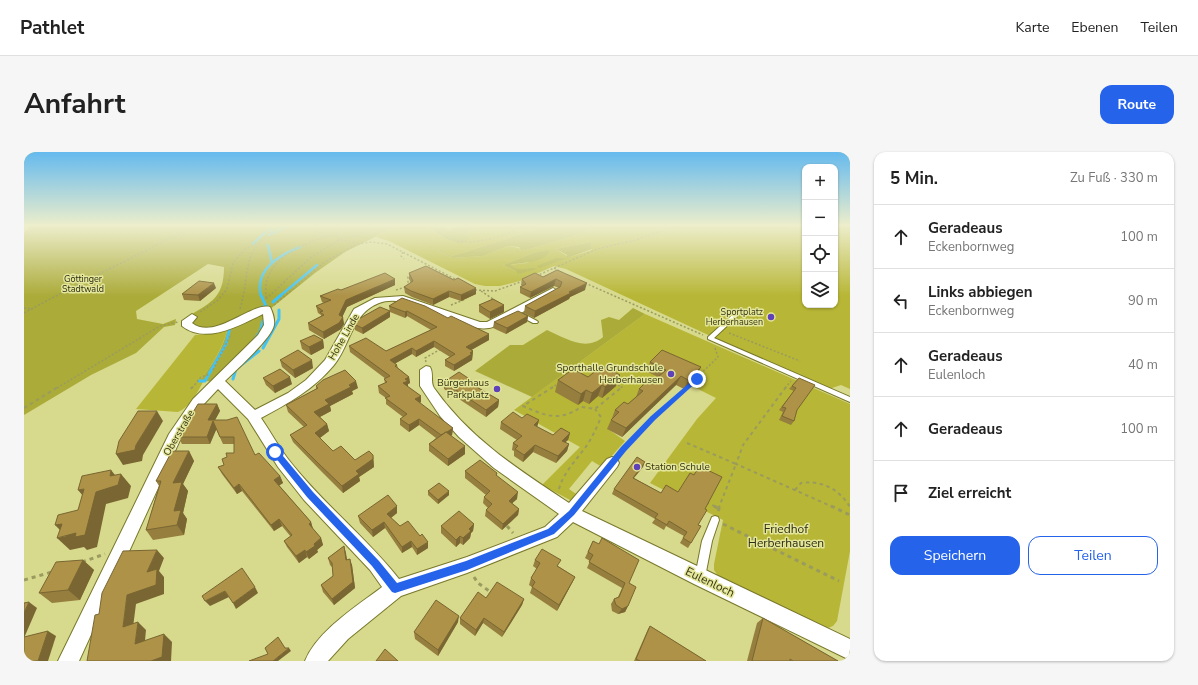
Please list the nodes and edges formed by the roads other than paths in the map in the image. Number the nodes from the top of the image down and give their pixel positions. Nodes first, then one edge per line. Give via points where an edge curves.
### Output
1 (555, 290) edge
2 (741, 310) dead end
3 (514, 311) junction
4 (193, 316) road end
5 (535, 322) dead end
6 (426, 370) road end
7 (207, 381) junction
8 (850, 400) edge
9 (253, 416) junction
10 (612, 463) road end
11 (572, 513) junction
12 (715, 520) road end
13 (700, 578) junction
14 (395, 589) junction
15 (850, 650) edge
16 (68, 661) edge
17 (314, 661) edge

1 - 3 street, Hohe Linde
2 - 8 lane via 710,338
3 - 5 lane
3 - 9 street, Hohe Linde via 494,323 479,325 403,299 378,300 358,311 330,362 310,383 292,396
4 - 7 street, Oberstraße via 186,324 202,332 234,323 266,304 268,325 262,337
6 - 11 street, Eulenloch via 426,386 445,413 464,433 499,464
7 - 9 street
7 - 16 street, Oberstraße via 174,438
9 - 14 street via 283,463 376,564
10 - 11 street
11 - 13 street, Eulenloch
11 - 14 street via 551,532 467,565
12 - 13 lane
13 - 15 street, Eulenloch
14 - 17 street via 356,619

